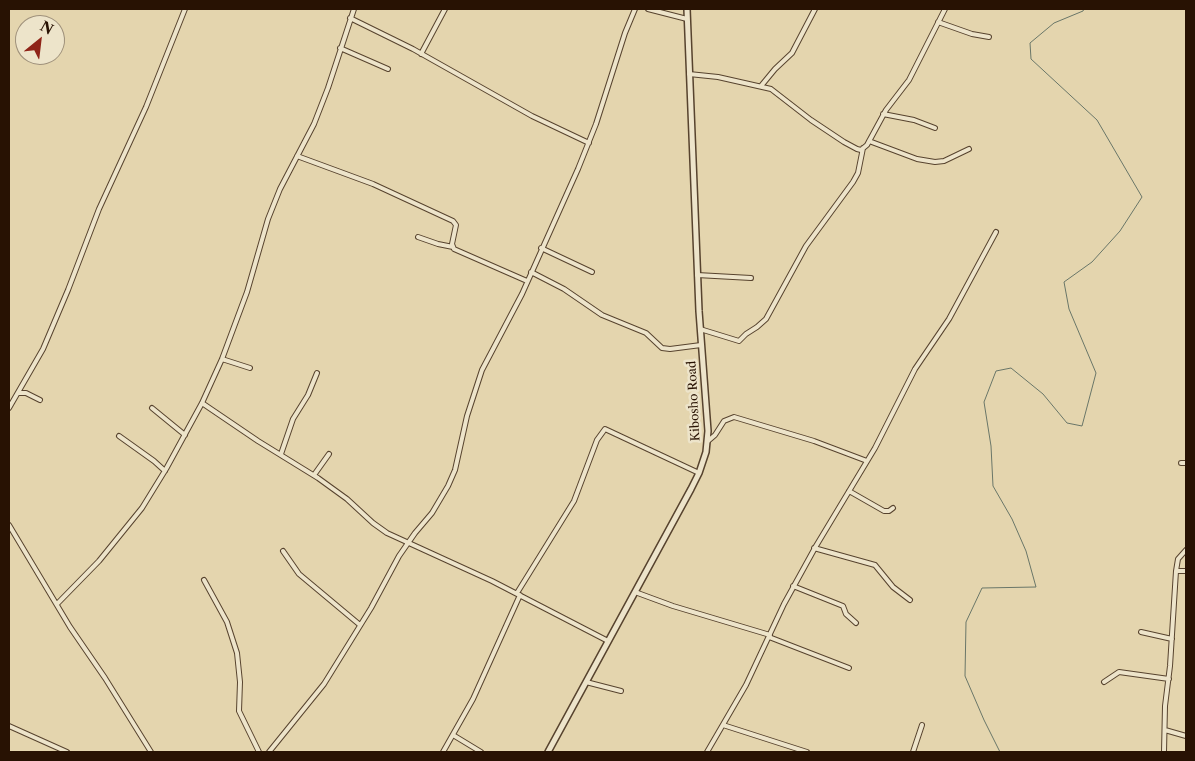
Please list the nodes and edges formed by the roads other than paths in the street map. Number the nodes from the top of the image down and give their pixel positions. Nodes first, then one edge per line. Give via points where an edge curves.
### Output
1 (185, 9) edge
2 (354, 9) edge
3 (445, 9) edge
4 (635, 9) edge
5 (648, 9) edge
6 (687, 9) edge
7 (815, 9) edge
8 (945, 9) edge
9 (350, 18) junction
10 (687, 19) junction
11 (938, 22) junction
12 (989, 37) dead end
13 (340, 48) junction
14 (421, 54) junction
15 (388, 69) dead end
16 (689, 74) junction
17 (761, 86) junction
18 (883, 114) junction
19 (935, 128) dead end
20 (869, 141) junction
21 (589, 142) junction
22 (863, 148) junction
23 (969, 149) dead end
24 (297, 156) junction
25 (996, 232) dead end
26 (418, 237) dead end
27 (453, 247) junction
28 (541, 248) junction
29 (531, 272) junction
30 (592, 272) dead end
31 (698, 275) junction
32 (751, 278) dead end
33 (527, 281) junction
34 (700, 329) junction
35 (701, 345) junction
36 (222, 359) junction
37 (250, 368) dead end
38 (318, 373) dead end
39 (18, 393) junction
40 (40, 400) dead end
41 (202, 403) junction
42 (9, 408) edge
43 (152, 408) dead end
44 (185, 435) junction
45 (119, 436) dead end
46 (708, 442) junction
47 (281, 454) junction
48 (329, 454) dead end
49 (867, 461) junction
50 (1181, 462) dead end
51 (1186, 463) edge
52 (165, 471) junction
53 (699, 473) junction
54 (314, 476) junction
55 (849, 491) junction
56 (893, 508) dead end
57 (9, 525) edge
58 (407, 544) junction
59 (814, 548) junction
60 (1186, 550) edge
61 (284, 551) dead end
62 (1176, 571) junction
63 (1186, 571) edge
64 (204, 580) dead end
65 (793, 586) junction
66 (635, 592) junction
67 (518, 594) junction
68 (910, 600) dead end
69 (57, 604) junction
70 (856, 623) dead end
71 (360, 625) junction
72 (1141, 632) dead end
73 (769, 636) junction
74 (1172, 639) junction
75 (608, 641) junction
76 (849, 668) dead end
77 (1169, 679) junction
78 (586, 682) junction
79 (1104, 682) dead end
80 (621, 692) dead end
81 (723, 725) junction
82 (922, 725) dead end
83 (9, 726) edge
84 (1165, 730) junction
85 (453, 735) junction
86 (1186, 736) edge
87 (67, 752) edge
88 (152, 752) edge
89 (259, 752) edge
90 (269, 752) edge
91 (444, 752) edge
92 (481, 752) edge
93 (548, 752) edge
94 (707, 752) edge
95 (807, 752) edge
96 (913, 752) edge
97 (1164, 752) edge

1 - 39 street via 68,290
2 - 9 street
3 - 14 street
4 - 21 street
5 - 10 street
6 - 10 street, Kibosho Road
7 - 17 street via 792,53
8 - 11 street
9 - 13 street
9 - 14 street
10 - 16 street, Kibosho Road
11 - 12 street
11 - 18 street via 909,80
13 - 15 street
13 - 24 street via 314,124
14 - 21 street via 510,104
16 - 17 street
16 - 31 street, Kibosho Road
17 - 22 street via 771,89 844,142 857,149
18 - 19 street
18 - 20 street
20 - 22 street
20 - 23 street via 917,159 935,162
21 - 28 street
22 - 34 street via 853,182 806,246 766,319 739,341
24 - 27 street via 373,184 453,221 456,225
24 - 36 street via 268,219 247,292
25 - 49 street
26 - 27 street
27 - 33 street
28 - 29 street
28 - 30 street
29 - 33 street
29 - 35 street via 564,289 602,315 646,332 662,348
31 - 32 street
31 - 34 street, Kibosho Road
33 - 58 street via 482,370 448,486 432,513
34 - 35 street, Kibosho Road
35 - 46 street, Kibosho Road
36 - 37 street
36 - 41 street
38 - 47 street via 293,419
39 - 40 street
39 - 42 street
41 - 44 street
41 - 47 street
43 - 44 street
44 - 52 street
45 - 52 street
46 - 49 street via 724,421 734,417
46 - 53 street, Kibosho Road
47 - 54 street
48 - 54 street
49 - 55 street
50 - 51 street
52 - 69 street via 131,522
53 - 66 street, Kibosho Road
53 - 67 street via 605,429 597,440 574,500
54 - 58 street via 380,528
55 - 56 street via 884,511
55 - 59 street
57 - 69 street
58 - 67 street
58 - 71 street
59 - 65 street
59 - 68 street via 875,565 893,587
60 - 62 street via 1178,559
61 - 71 street via 299,574
62 - 63 street
62 - 74 street
64 - 89 street via 227,622 237,653 239,711
65 - 70 street via 843,606
65 - 73 street
66 - 73 street
66 - 75 street, Kibosho Road
67 - 75 street
67 - 85 street via 474,699
69 - 88 street
71 - 90 street via 324,684
72 - 74 street
73 - 76 street
73 - 81 street
74 - 77 street
75 - 78 street, Kibosho Road
77 - 79 street via 1119,672
77 - 84 street
78 - 80 street
78 - 93 street, Kibosho Road
81 - 94 street
81 - 95 street
82 - 96 street
83 - 87 street
84 - 86 street
84 - 97 street
85 - 91 street
85 - 92 street

